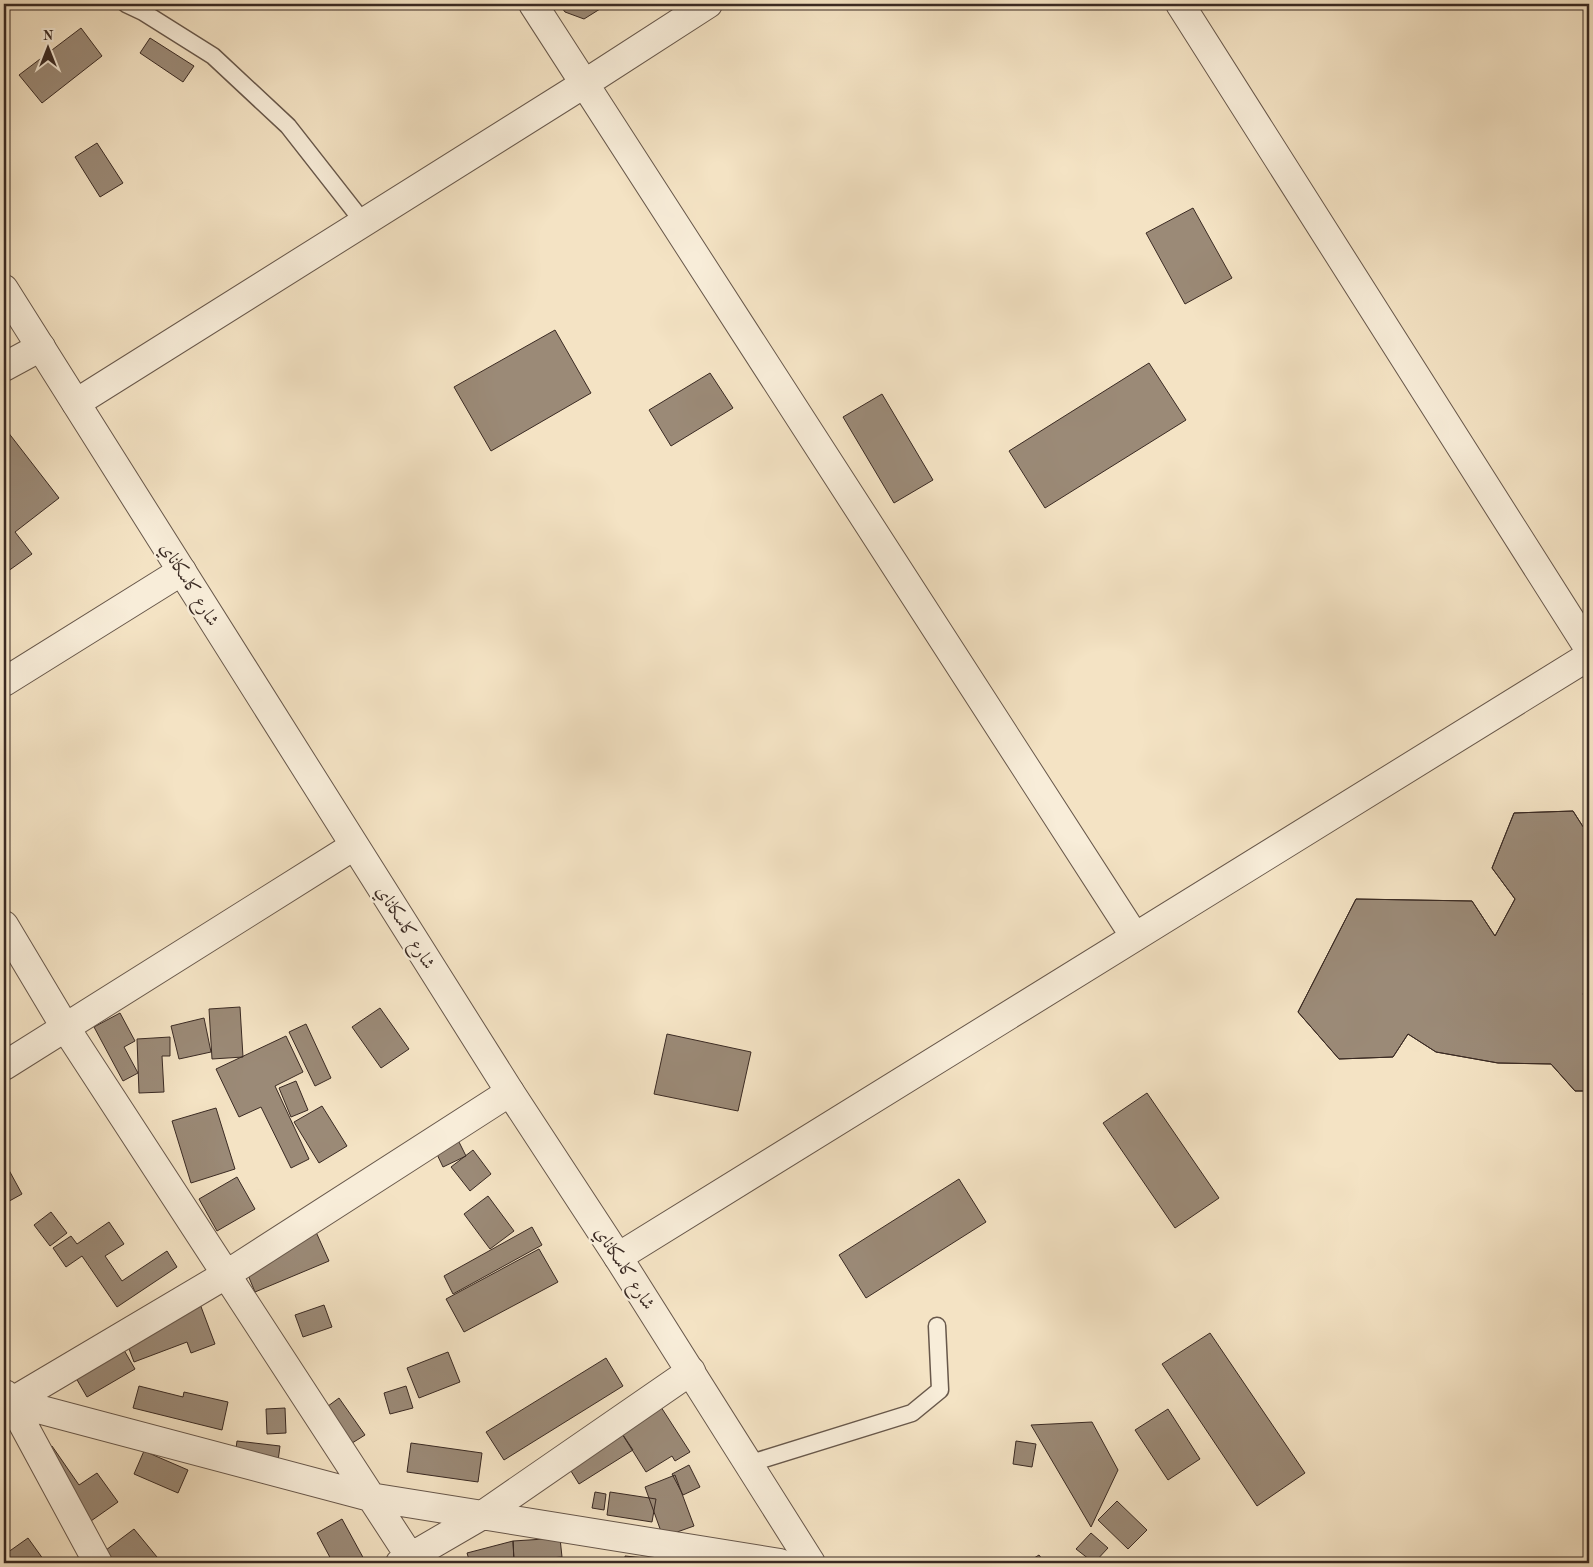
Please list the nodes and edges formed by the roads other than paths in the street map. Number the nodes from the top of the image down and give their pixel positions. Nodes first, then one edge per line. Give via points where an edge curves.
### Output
1 (126, 4) edge
2 (533, 4) edge
3 (708, 4) edge
4 (1180, 4) edge
5 (584, 84) junction
6 (364, 223) junction
7 (4, 289) edge
8 (41, 346) junction
9 (4, 368) edge
10 (76, 403) junction
11 (182, 571) junction
12 (1589, 649) edge
13 (1589, 656) edge
14 (4, 682) edge
15 (354, 846) junction
16 (4, 925) edge
17 (1135, 937) junction
18 (65, 1027) junction
19 (4, 1066) edge
20 (510, 1092) junction
21 (618, 1257) junction
22 (227, 1274) junction
23 (937, 1326) dead end
24 (691, 1371) junction
25 (6, 1400) edge
26 (748, 1464) junction
27 (370, 1497) junction
28 (481, 1516) junction
29 (408, 1561) edge
30 (98, 1563) edge
31 (780, 1563) edge
32 (811, 1563) edge

1 - 6 lane via 213,56 288,126
2 - 5 street
3 - 5 street
4 - 12 street
5 - 6 street
5 - 17 street
6 - 10 street
7 - 8 street, شارع كاسكاناي
8 - 9 street
8 - 10 street, شارع كاسكاناي
10 - 11 street, شارع كاسكاناي
11 - 14 street
11 - 15 street, شارع كاسكاناي
13 - 17 street
15 - 18 street
15 - 20 street, شارع كاسكاناي
16 - 18 street
17 - 21 street
18 - 19 street
18 - 22 street
20 - 21 street, شارع كاسكاناي
20 - 22 street
21 - 24 street, شارع كاسكاناي
22 - 25 street
22 - 27 street
23 - 26 lane via 940,1390 912,1413
24 - 26 street, شارع كاسكاناي
24 - 28 street
25 - 27 street
25 - 30 street
26 - 32 street, شارع كاسكاناي
27 - 28 street
27 - 29 street
28 - 29 street
28 - 31 street

